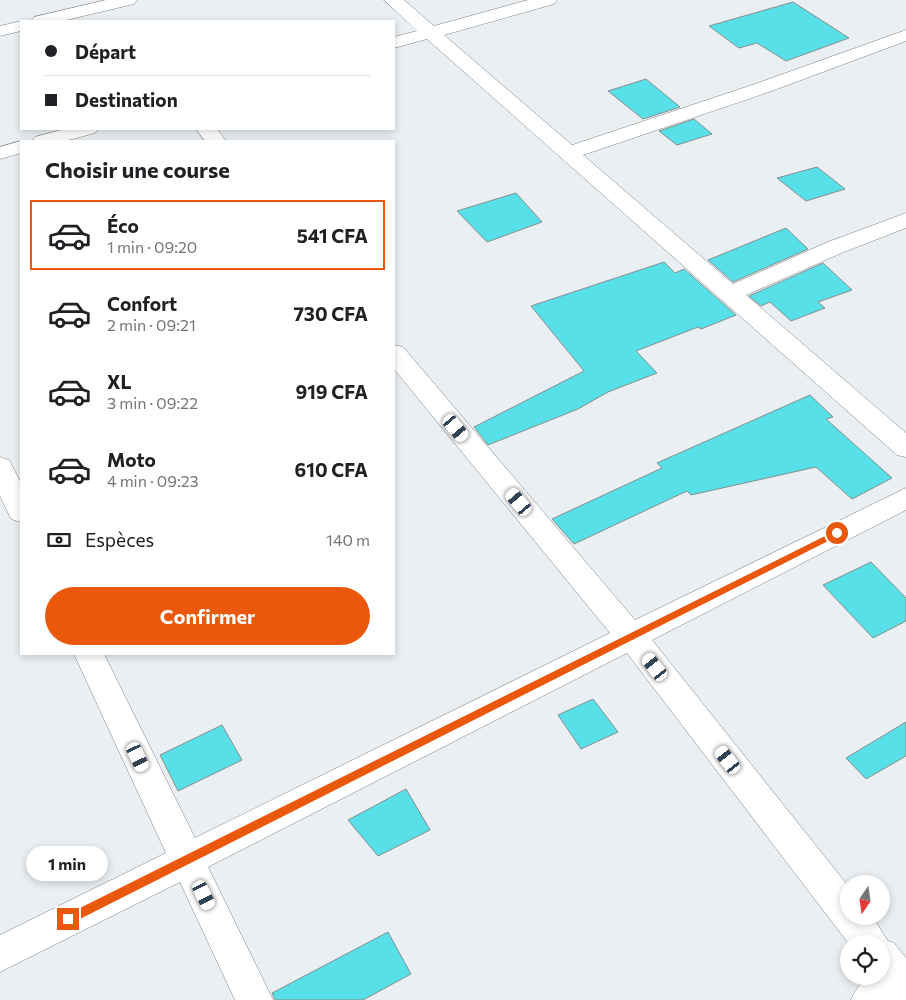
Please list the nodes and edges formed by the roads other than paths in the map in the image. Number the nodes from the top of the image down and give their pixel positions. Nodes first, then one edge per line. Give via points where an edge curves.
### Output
1 (393, 0) edge
2 (548, 0) edge
3 (118, 1) edge
4 (44, 20) edge
5 (126, 20) edge
6 (20, 26) edge
7 (0, 31) edge
8 (430, 33) junction
9 (906, 35) edge
10 (395, 43) edge
11 (84, 130) edge
12 (207, 130) edge
13 (46, 140) edge
14 (215, 140) edge
15 (20, 147) edge
16 (0, 153) edge
17 (568, 153) junction
18 (906, 220) edge
19 (729, 294) junction
20 (395, 354) edge
21 (906, 448) edge
22 (0, 467) edge
23 (906, 498) edge
24 (20, 510) edge
25 (631, 636) junction
26 (89, 655) edge
27 (187, 860) junction
28 (840, 904) edge
29 (856, 925) edge
30 (864, 935) edge
31 (0, 954) edge
32 (898, 975) edge
33 (254, 1000) edge
34 (870, 1000) edge

1 - 8 street
2 - 8 street
3 - 4 street
3 - 5 street
6 - 7 street
8 - 10 street
8 - 17 street
9 - 17 street via 762,88
11 - 13 street
12 - 14 street
15 - 16 street
17 - 19 street
18 - 19 street
19 - 21 street
20 - 25 street
22 - 24 street
23 - 25 street
25 - 27 street
25 - 28 street
26 - 27 street
27 - 31 street
27 - 33 street
29 - 30 street
32 - 34 street

